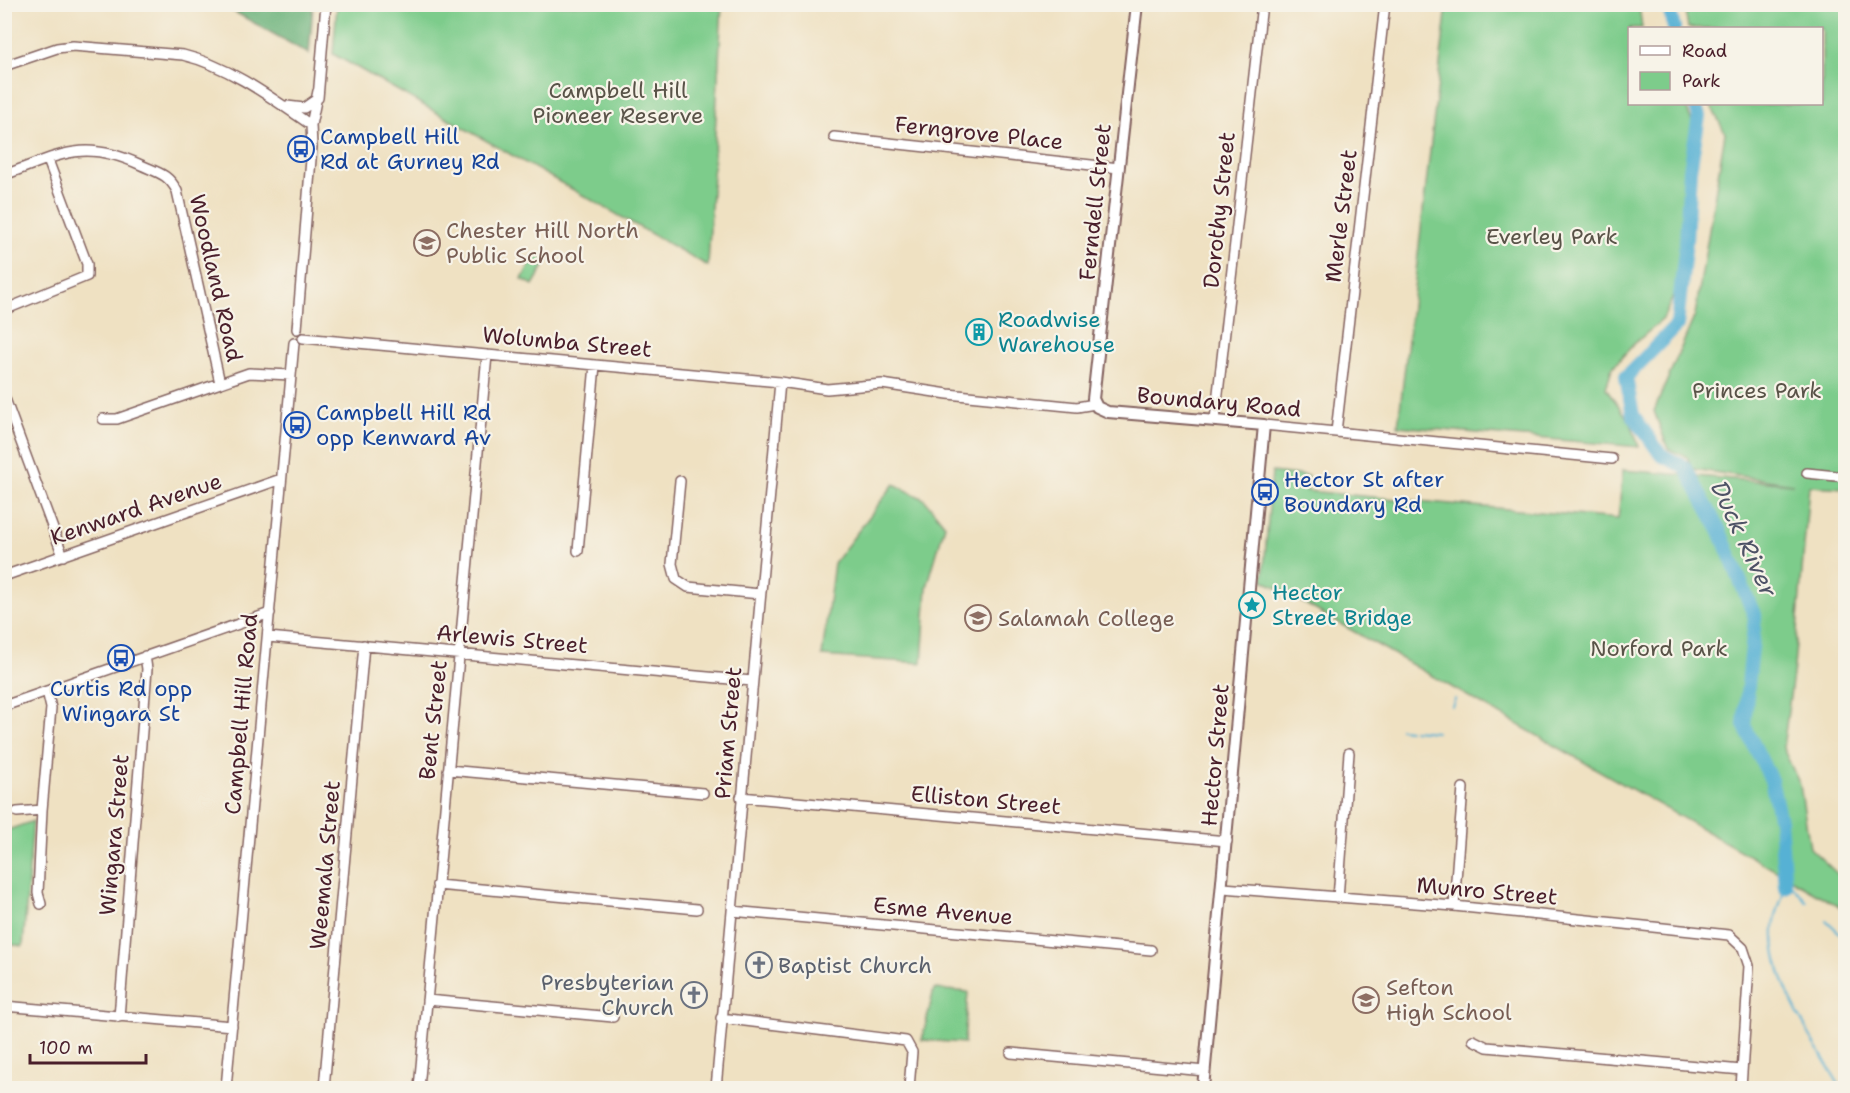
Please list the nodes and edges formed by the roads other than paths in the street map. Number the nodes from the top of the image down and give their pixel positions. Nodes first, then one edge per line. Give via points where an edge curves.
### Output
1 (326, 4) edge
2 (1137, 4) edge
3 (1262, 4) edge
4 (1385, 4) edge
5 (4, 66) edge
6 (316, 96) junction
7 (282, 104) junction
8 (311, 125) junction
9 (834, 137) dead end
10 (312, 147) junction
11 (48, 160) junction
12 (1119, 168) junction
13 (4, 175) edge
14 (4, 310) edge
15 (299, 340) junction
16 (488, 355) junction
17 (595, 365) junction
18 (291, 375) junction
19 (780, 382) junction
20 (219, 383) junction
21 (827, 389) joint
22 (4, 396) edge
23 (1095, 404) junction
24 (103, 419) dead end
25 (1215, 420) junction
26 (1264, 425) junction
27 (1336, 432) junction
28 (1612, 459) dead end
29 (1807, 473) dead end
30 (1845, 477) edge
31 (281, 479) junction
32 (680, 481) dead end
33 (578, 550) dead end
34 (63, 556) junction
35 (4, 576) edge
36 (760, 594) junction
37 (270, 613) junction
38 (268, 637) junction
39 (364, 645) junction
40 (460, 653) junction
41 (145, 656) junction
42 (752, 681) junction
43 (47, 691) junction
44 (4, 706) edge
45 (1349, 753) dead end
46 (448, 770) junction
47 (1463, 788) dead end
48 (703, 793) dead end
49 (741, 797) junction
50 (42, 810) junction
51 (17, 812) dead end
52 (1227, 841) junction
53 (437, 885) junction
54 (1222, 888) junction
55 (1338, 898) junction
56 (41, 904) dead end
57 (1454, 906) junction
58 (697, 909) dead end
59 (732, 911) junction
60 (1152, 950) dead end
61 (427, 1000) junction
62 (4, 1006) edge
63 (119, 1017) junction
64 (613, 1017) dead end
65 (722, 1018) junction
66 (232, 1026) junction
67 (1473, 1040) dead end
68 (1011, 1053) dead end
69 (1742, 1070) junction
70 (1205, 1071) junction
71 (226, 1089) edge
72 (324, 1089) edge
73 (419, 1089) edge
74 (716, 1089) edge
75 (909, 1089) edge
76 (1203, 1089) edge
77 (1741, 1089) edge

1 - 6 street
2 - 12 main road, Ferndell Street
3 - 25 street, Dorothy Street
4 - 27 street, Merle Street
5 - 7 street via 73,46 183,55 207,62
6 - 7 street via 304,108
6 - 8 street
6 - 10 street
7 - 8 street
8 - 10 street
9 - 12 street, Ferngrove Place
10 - 15 street
11 - 13 street, Woodland Road
11 - 14 street via 87,264 87,276
11 - 20 street, Woodland Road via 73,151 95,150 122,156 170,178 177,191
12 - 23 main road, Ferndell Street
15 - 16 street, Wolumba Street
15 - 18 street, Campbell Hill Road
16 - 17 street, Wolumba Street
16 - 40 street, Bent Street
17 - 19 street, Wolumba Street
17 - 33 street
18 - 20 street via 249,373
18 - 31 street, Campbell Hill Road
19 - 21 street, Wolumba Street
19 - 36 street, Priam Street
20 - 24 street via 117,418
21 - 23 street, Boundary Road via 882,384 1077,407
22 - 34 street
23 - 25 main road, Boundary Road via 1108,412
25 - 26 main road, Boundary Road
26 - 27 street, Boundary Road
26 - 52 main road, Hector Street
27 - 28 street, Boundary Road
29 - 30 street
31 - 34 street, Kenward Avenue
31 - 37 street, Campbell Hill Road
32 - 36 street via 672,564 676,579 688,587
34 - 35 street, Kenward Avenue
36 - 42 street, Priam Street
37 - 38 street, Campbell Hill Road
37 - 41 street
38 - 39 street, Arlewis Street
38 - 66 street, Campbell Hill Road
39 - 40 street, Arlewis Street
39 - 72 street, Weemala Street
40 - 42 street, Arlewis Street
40 - 46 street, Bent Street
41 - 43 street
41 - 63 street, Wingara Street
42 - 49 street, Priam Street
43 - 44 street
43 - 50 street via 51,708
45 - 55 street
46 - 48 street
46 - 53 street, Bent Street
47 - 57 street
49 - 52 street, Elliston Street
49 - 59 street, Priam Street
50 - 51 street
50 - 56 street via 38,893
52 - 54 main road, Hector Street
53 - 58 street
53 - 61 street, Bent Street
54 - 55 street, Munro Street
54 - 70 main road, Hector Street
55 - 57 street, Munro Street
57 - 69 street, Munro Street via 1729,935 1743,948 1749,966
59 - 60 street, Esme Avenue
59 - 65 street, Priam Street
61 - 64 street
61 - 73 street, Bent Street
62 - 63 street
63 - 66 street
65 - 74 street, Priam Street
65 - 75 street via 906,1041 912,1052
66 - 71 street, Campbell Hill Road
67 - 69 street via 1486,1047
68 - 70 street
69 - 77 street
70 - 76 main road, Hector Street

